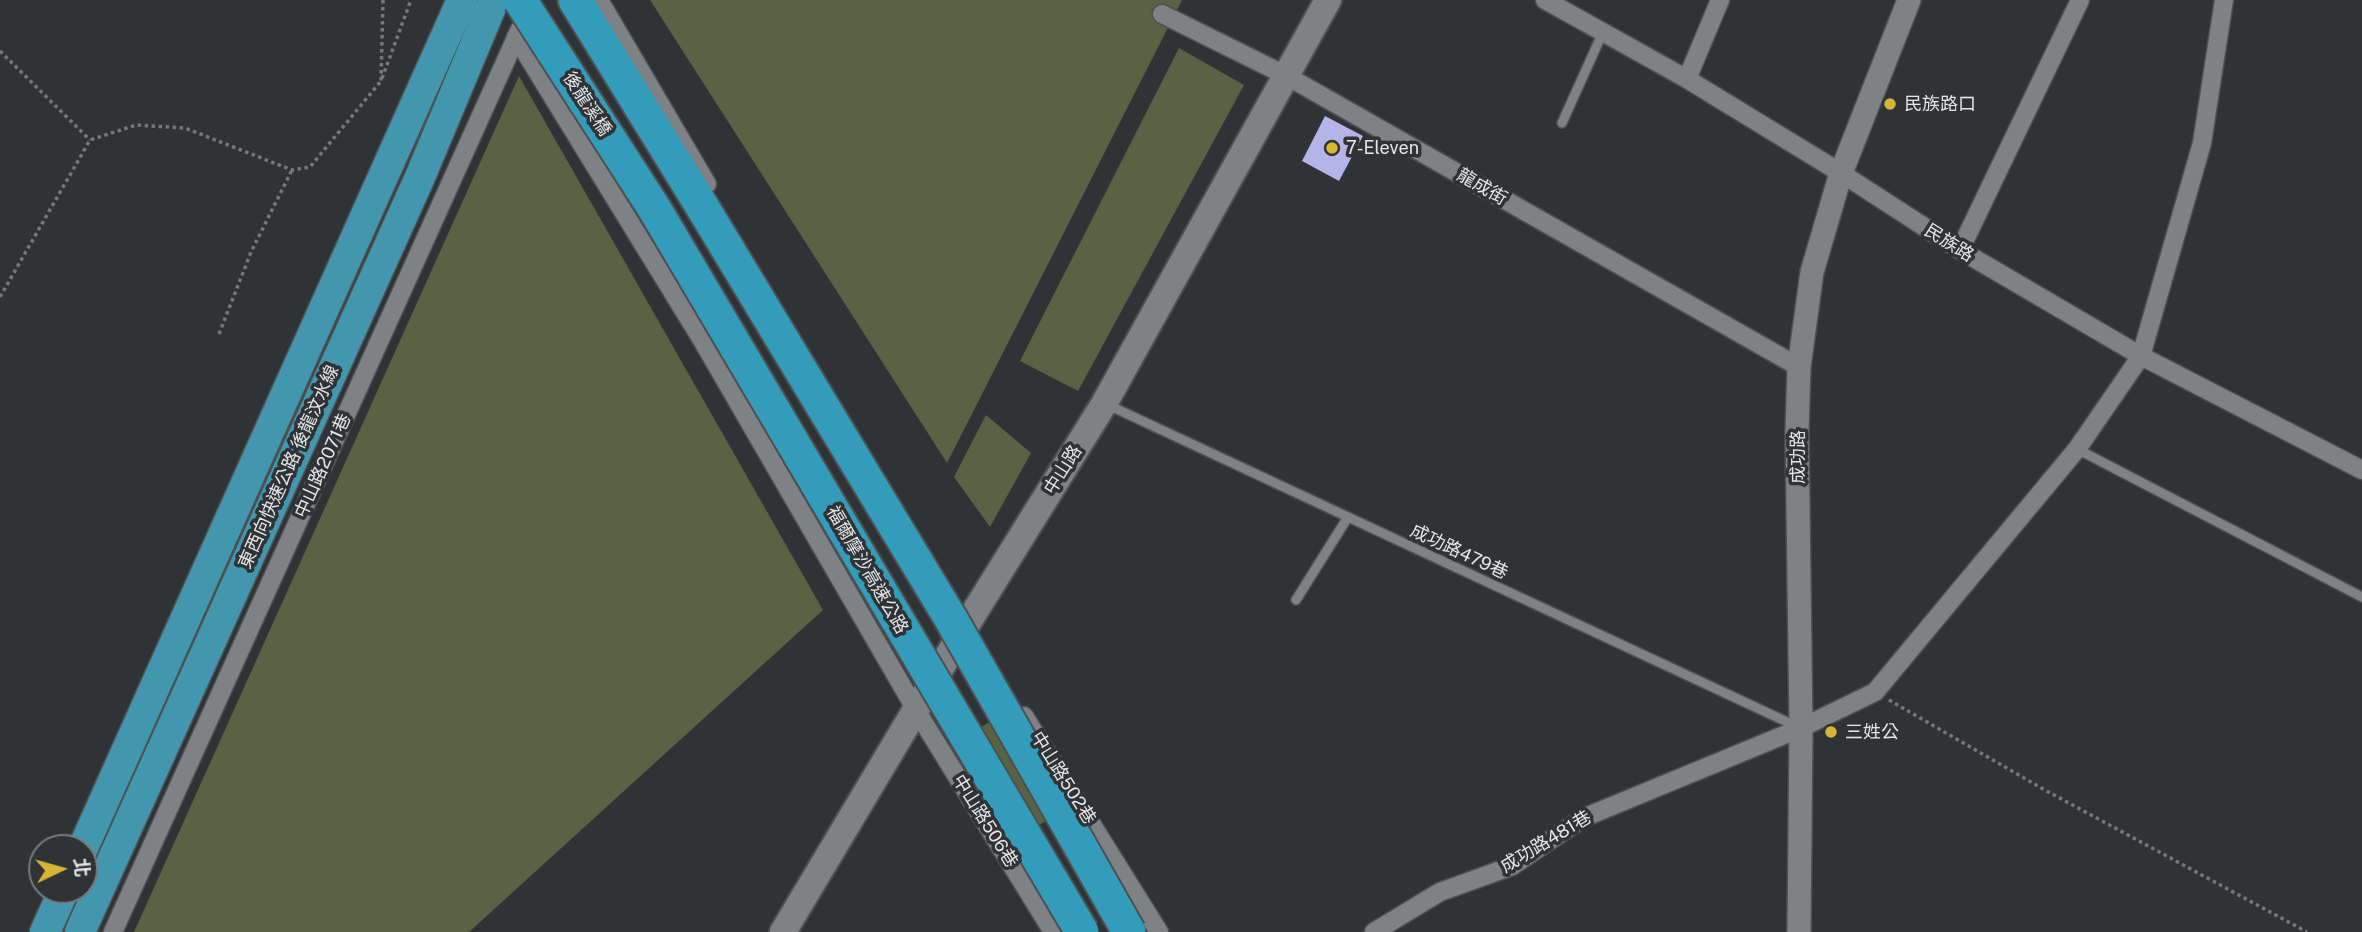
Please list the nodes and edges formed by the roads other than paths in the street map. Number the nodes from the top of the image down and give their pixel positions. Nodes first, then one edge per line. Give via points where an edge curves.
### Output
1 (462, 0) edge
2 (494, 0) edge
3 (520, 0) edge
4 (531, 0) edge
5 (575, 0) edge
6 (599, 0) edge
7 (1328, 0) edge
8 (1545, 0) edge
9 (1720, 0) edge
10 (1909, 0) edge
11 (2080, 0) edge
12 (2224, 0) edge
13 (1162, 14) dead end
14 (1603, 32) junction
15 (516, 37) junction
16 (1286, 75) junction
17 (1687, 79) junction
18 (1562, 123) dead end
19 (1841, 173) junction
20 (654, 208) joint
21 (1960, 250) junction
22 (2141, 356) junction
23 (1799, 367) junction
24 (1104, 404) junction
25 (2077, 449) junction
26 (2362, 470) edge
27 (1348, 517) junction
28 (2362, 597) edge
29 (1296, 600) dead end
30 (967, 624) junction
31 (916, 710) junction
32 (1801, 728) junction
33 (89, 834) edge
34 (58, 904) edge
35 (46, 932) edge
36 (80, 932) edge
37 (113, 932) edge
38 (782, 932) edge
39 (1053, 932) edge
40 (1082, 932) edge
41 (1129, 932) edge
42 (1158, 932) edge
43 (1374, 932) edge
44 (1799, 932) edge

1 - 33 highway, 東西向快速公路 後龍汶水線
2 - 36 highway, 東西向快速公路 後龍汶水線 via 420,177
3 - 20 highway, 後龍溪橋, bridge
4 - 15 street, 中山路2071巷
5 - 41 highway, bridge via 951,619
6 - 30 street, 中山路502巷
7 - 16 main road, 中山路
8 - 14 street, 民族路
9 - 17 street
10 - 19 street, 成功路
11 - 21 street
12 - 22 street via 2202,143
13 - 16 street, 龍成街
14 - 17 street, 民族路
14 - 18 lane
15 - 31 street, 中山路506巷 via 702,340
15 - 37 street, 中山路2071巷
16 - 23 street, 龍成街
16 - 24 main road, 中山路
17 - 19 street, 民族路
19 - 21 street, 民族路
19 - 23 street, 成功路 via 1812,272
20 - 40 highway, 福爾摩沙高速公路, bridge
21 - 22 street, 民族路
22 - 25 street
22 - 26 street, 民族路
23 - 32 street, 成功路
24 - 27 lane, 成功路479巷
24 - 30 main road, 中山路
25 - 28 lane
25 - 32 street, 成功路481巷 via 1875,692
27 - 29 lane
27 - 32 lane, 成功路479巷
30 - 31 main road, 中山路
30 - 42 street, 中山路502巷
31 - 38 main road, 中山路
31 - 39 street, 中山路506巷
32 - 43 street, 成功路481巷 via 1583,818 1512,866 1440,892
32 - 44 street, 成功路
34 - 35 highway

